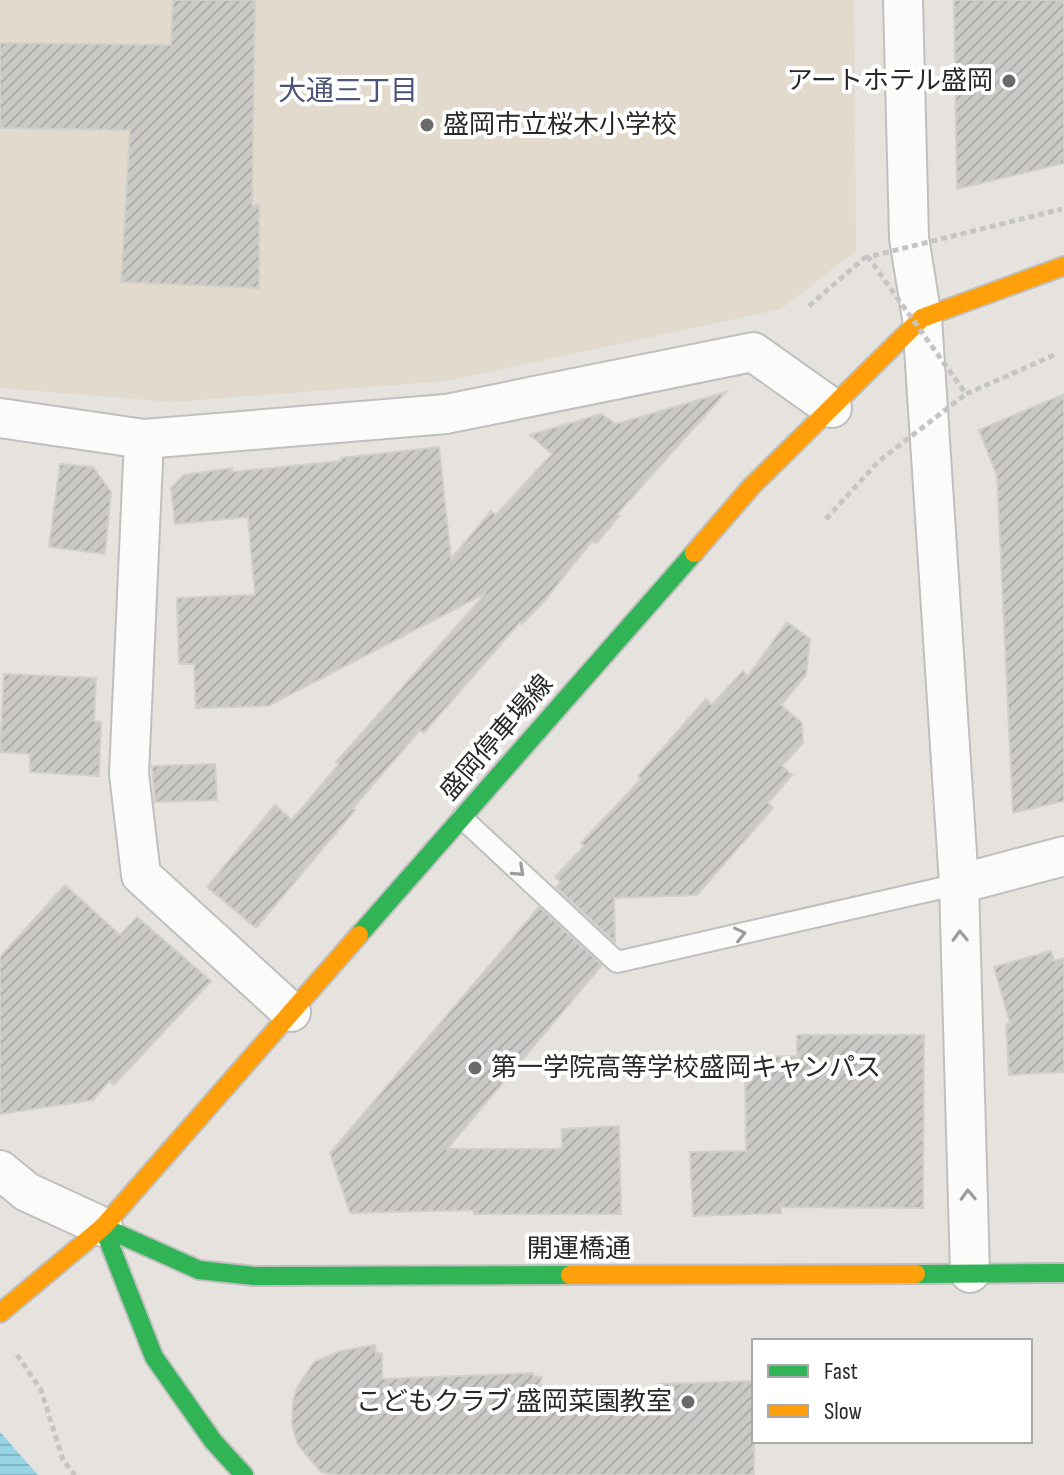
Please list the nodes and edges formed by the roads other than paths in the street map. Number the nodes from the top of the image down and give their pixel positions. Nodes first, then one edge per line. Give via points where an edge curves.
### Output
1 (903, 0) edge
2 (1064, 266) edge
3 (922, 318) junction
4 (832, 408) junction
5 (0, 418) edge
6 (144, 439) junction
7 (462, 818) junction
8 (1064, 856) edge
9 (959, 884) junction
10 (291, 1012) junction
11 (0, 1170) edge
12 (103, 1227) junction
13 (970, 1273) junction
14 (1064, 1273) edge
15 (6, 1310) edge
16 (244, 1475) edge

1 - 3 street via 909,238
2 - 3 main road, 盛岡停車場線
3 - 4 main road, 盛岡停車場線
3 - 9 street
4 - 6 street via 753,352 446,414
4 - 7 main road, 盛岡停車場線 via 751,487
5 - 6 street
6 - 10 street via 129,774 141,875
7 -> 9 lane via 617,962
7 - 10 main road, 盛岡停車場線
8 - 9 street
13 -> 9 street
10 - 12 main road, 盛岡停車場線
11 - 12 street via 27,1192
12 - 13 main road, 開運橋通 via 199,1270 254,1276
12 - 15 main road, 盛岡停車場線
12 - 16 main road via 154,1357 213,1441
13 - 14 main road, 開運橋通

